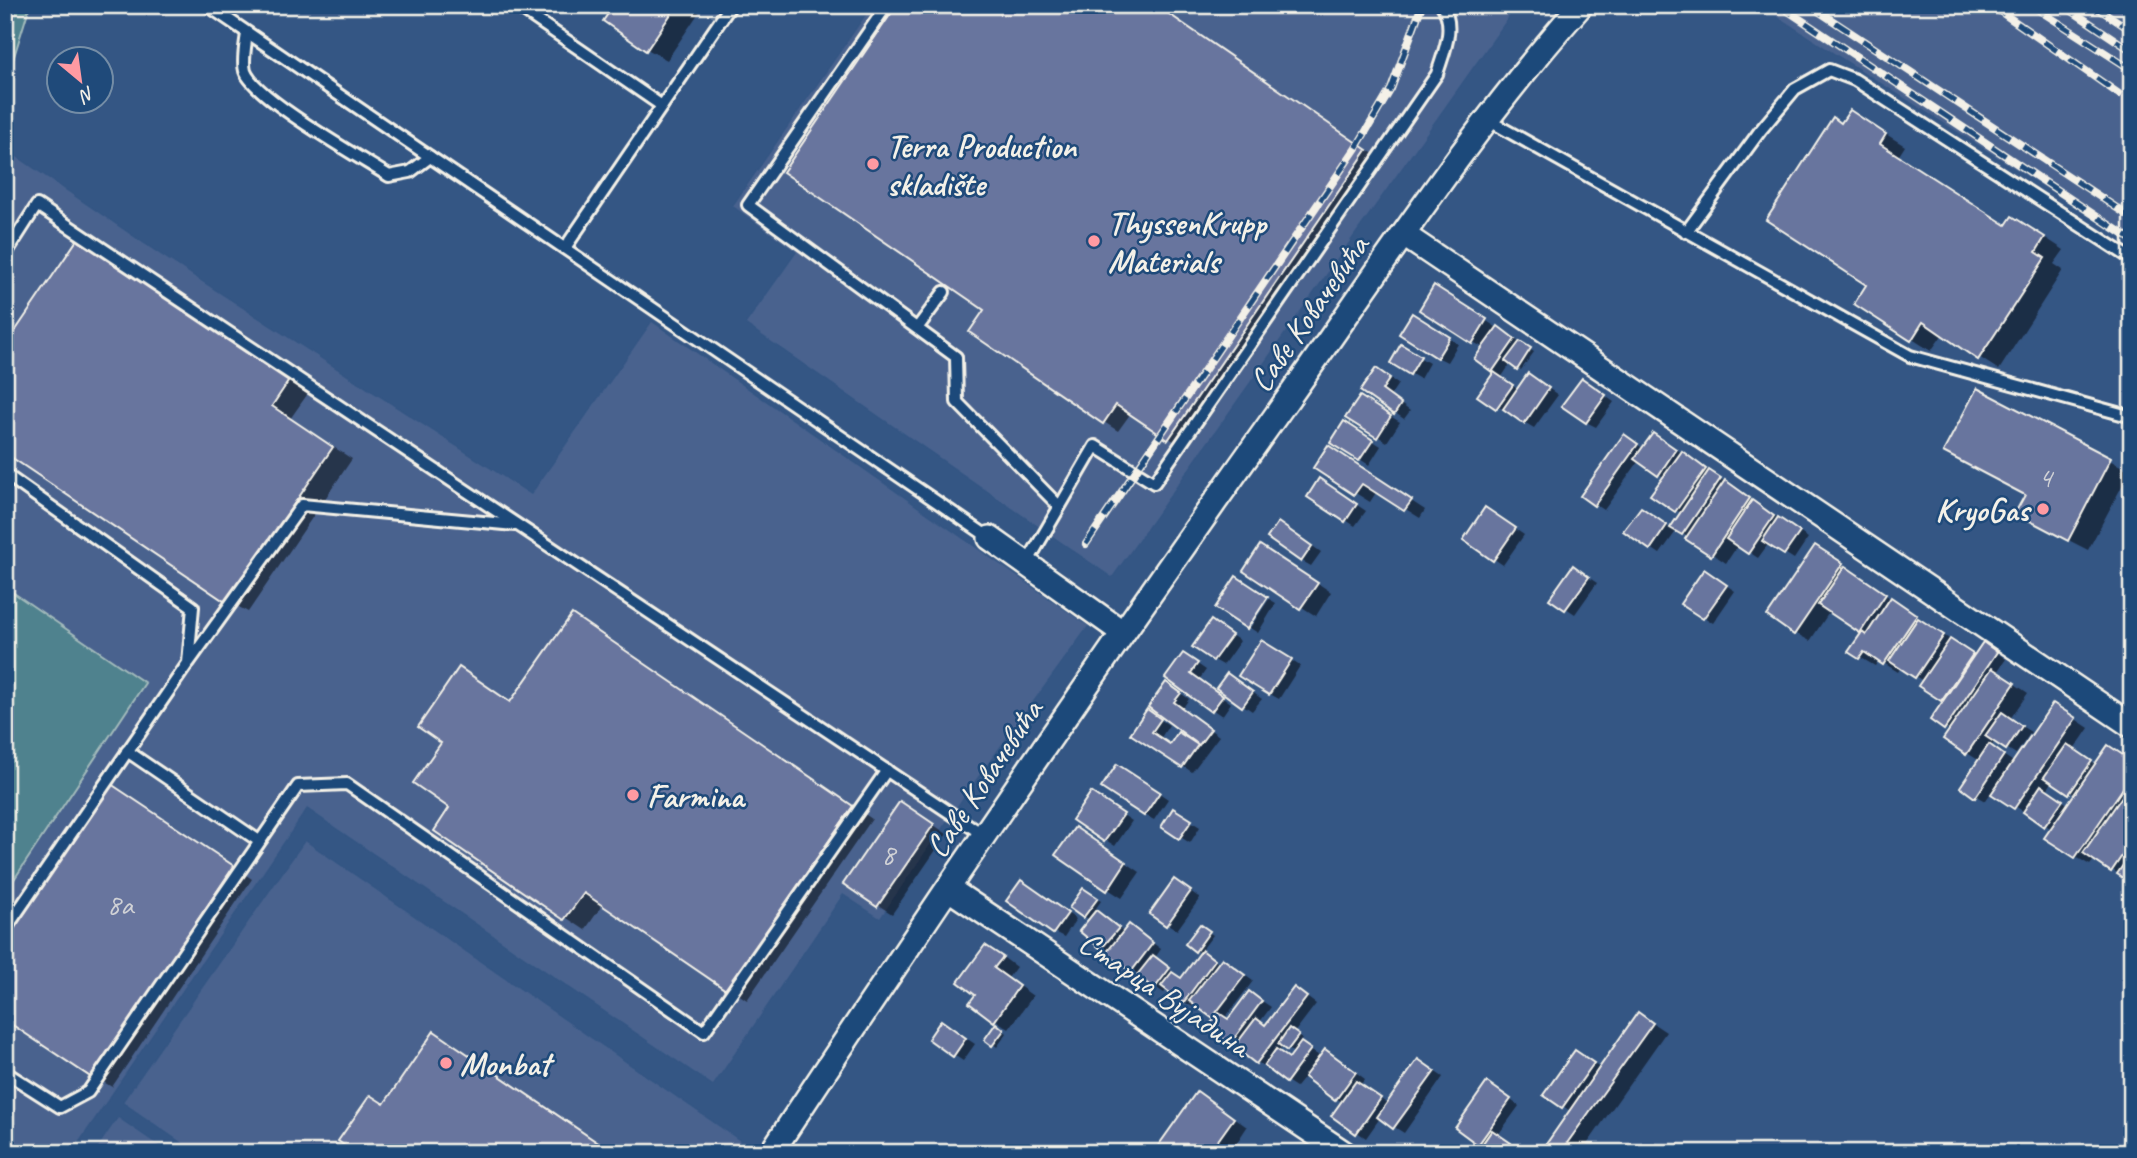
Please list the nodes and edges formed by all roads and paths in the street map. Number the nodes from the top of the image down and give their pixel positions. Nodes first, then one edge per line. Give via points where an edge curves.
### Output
1 (207, 5) edge
2 (515, 5) edge
3 (731, 5) edge
4 (887, 5) edge
5 (1442, 5) edge
6 (1581, 5) edge
7 (247, 33) junction
8 (662, 106) junction
9 (1486, 119) junction
10 (430, 157) junction
11 (1686, 232) junction
12 (1404, 235) junction
13 (565, 248) junction
14 (5, 255) edge
15 (2132, 259) edge
16 (944, 292) dead end
17 (918, 327) junction
18 (2132, 417) edge
19 (5, 474) edge
20 (1058, 505) junction
21 (518, 525) junction
22 (990, 538) joint
23 (1027, 563) junction
24 (1122, 632) junction
25 (188, 663) junction
26 (2132, 726) edge
27 (127, 751) junction
28 (887, 770) junction
29 (985, 836) junction
30 (259, 841) junction
31 (949, 889) junction
32 (5, 930) edge
33 (5, 1072) edge
34 (771, 1153) edge
35 (1344, 1153) edge

1 - 7 lane
2 - 8 lane
3 - 8 lane
4 - 17 lane via 748,205
5 - 20 lane via 1448,15 1448,39 1437,74 1154,483 1095,446
6 - 9 street
7 - 10 lane
7 - 10 lane via 244,69 271,100 390,176 410,172
8 - 13 lane
9 - 11 lane
9 - 12 street
10 - 13 lane
11 - 15 lane via 1794,89 1829,70 1855,79
11 - 18 lane via 1910,356
12 - 24 street, Саве Ковачевића
12 - 26 street, Саве Ковачевића
13 - 22 lane
14 - 21 lane via 37,205
16 - 17 lane
17 - 20 lane via 956,357 957,402
19 - 25 lane via 193,607
20 - 23 lane
21 - 25 lane via 302,505
21 - 28 lane
22 - 23 street
23 - 24 street
24 - 29 street, Саве Ковачевића
25 - 27 lane
27 - 30 lane
27 - 32 lane
28 - 29 lane
28 - 30 lane via 704,1032 347,784 298,786
29 - 31 street, Саве Ковачевића
30 - 33 lane via 88,1092 60,1107
31 - 34 street, Саве Ковачевића
31 - 35 street, Старца Вујадина

